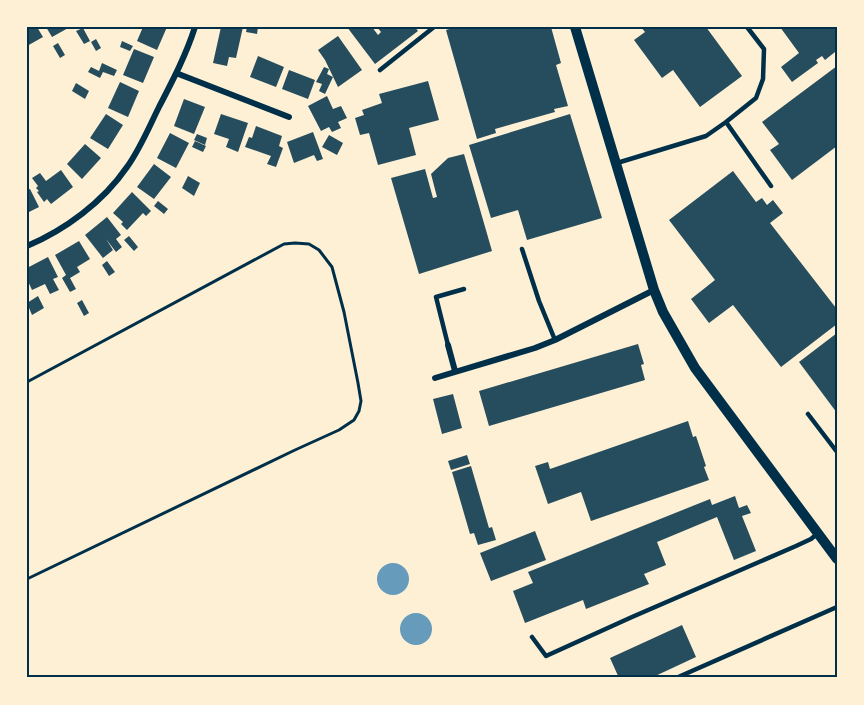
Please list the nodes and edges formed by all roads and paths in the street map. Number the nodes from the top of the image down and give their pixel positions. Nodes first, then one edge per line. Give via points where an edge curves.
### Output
1 (195, 27) edge
2 (434, 27) edge
3 (575, 27) edge
4 (747, 27) edge
5 (380, 70) dead end
6 (176, 73) junction
7 (289, 117) dead end
8 (726, 122) junction
9 (617, 163) junction
10 (771, 186) dead end
11 (27, 246) edge
12 (522, 249) dead end
13 (464, 289) dead end
14 (654, 290) junction
15 (555, 340) junction
16 (448, 345) joint
17 (455, 371) junction
18 (435, 378) dead end
19 (27, 382) edge
20 (808, 414) dead end
21 (837, 452) edge
22 (819, 533) junction
23 (837, 559) edge
24 (27, 579) edge
25 (837, 607) edge
26 (532, 637) dead end
27 (676, 678) edge

1 - 6 street
2 - 5 lane
3 - 9 street
4 - 8 lane via 764,49 763,79 756,98
6 - 7 street
6 - 11 street via 136,153 115,182 80,215
8 - 9 lane via 706,136
8 - 10 lane
9 - 14 street
12 - 15 lane
13 - 16 lane via 436,297
14 - 15 street
14 - 22 street via 695,368
15 - 17 street
16 - 17 street
17 - 18 street
19 - 24 path via 284,244 295,243 319,250 332,267 361,400 354,420 339,430
20 - 21 lane
22 - 23 street
22 - 26 lane via 546,656
25 - 27 lane

